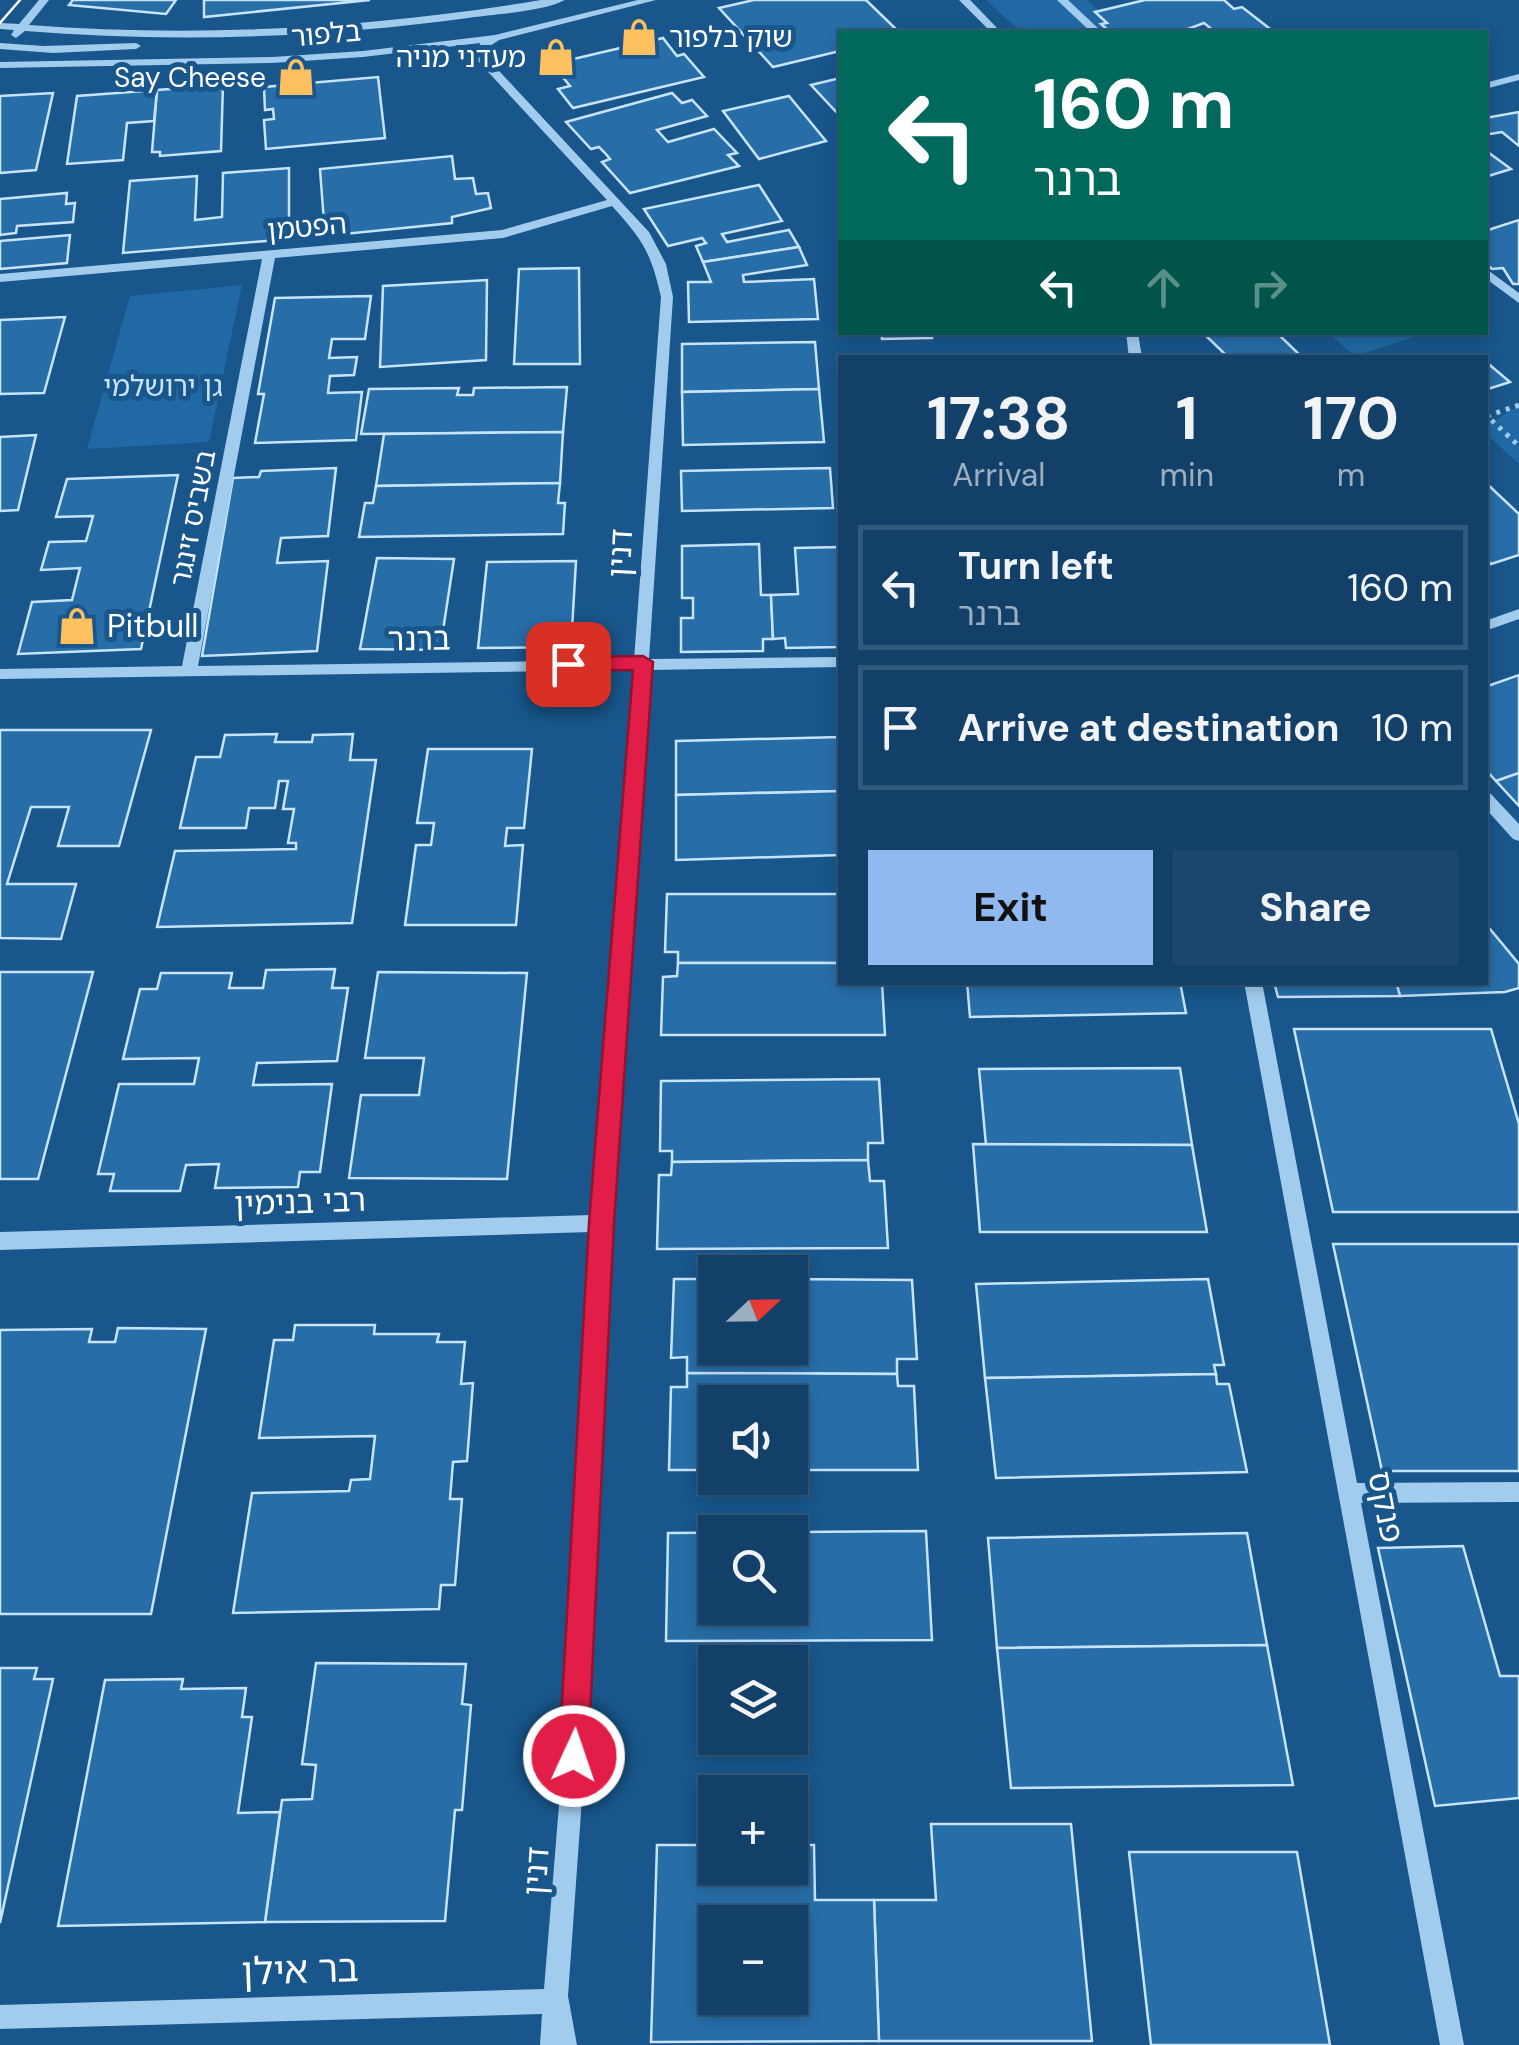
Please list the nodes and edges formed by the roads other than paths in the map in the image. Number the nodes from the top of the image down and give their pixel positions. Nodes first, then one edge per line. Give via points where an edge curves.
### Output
1 (44, 0) edge
2 (560, 0) edge
3 (650, 0) edge
4 (954, 0) edge
5 (964, 0) edge
6 (1062, 0) edge
7 (513, 9) junction
8 (980, 17) junction
9 (0, 26) edge
10 (21, 28) junction
11 (994, 30) edge
12 (1096, 30) edge
13 (495, 38) junction
14 (4, 46) edge
15 (44, 49) junction
16 (363, 54) junction
17 (0, 64) edge
18 (1519, 77) edge
19 (1488, 85) edge
20 (614, 202) junction
21 (269, 256) junction
22 (1488, 274) edge
23 (0, 278) edge
24 (1519, 299) edge
25 (1519, 614) edge
26 (1488, 625) edge
27 (643, 662) junction
28 (838, 662) edge
29 (189, 671) junction
30 (0, 674) edge
31 (1488, 801) edge
32 (1519, 835) edge
33 (1253, 985) edge
34 (602, 1223) junction
35 (0, 1241) edge
36 (1519, 1492) edge
37 (1350, 1493) junction
38 (558, 2001) junction
39 (0, 2017) edge
40 (552, 2045) edge
41 (564, 2045) edge
42 (1452, 2045) edge

1 - 10 street
2 - 7 street, בלפור
3 - 13 street, בלפור
4 - 8 street
5 - 8 street
6 - 12 street
7 - 10 street, בלפור via 397,25 233,33 60,34
7 - 15 street via 405,34
8 - 11 street
9 - 10 street, בלפור
10 - 14 street
13 - 16 street, בלפור
13 - 20 street, דנין via 481,58
14 - 15 street
14 - 17 street
15 - 16 street via 93,56 286,49
16 - 17 street, בלפור
18 - 19 street
20 - 21 street, הפטמן via 504,234
20 - 27 street, דנין via 645,236 660,264 666,297
21 - 23 street, הפטמן
21 - 29 street, בשביס זינגר
22 - 24 street
25 - 26 street
27 - 28 street, ברנר
27 - 29 street, ברנר
27 - 34 street, דנין
29 - 30 street, ברנר
31 - 32 street
33 - 37 street, פנקס
34 - 35 street, רבי בנימין
34 - 38 street, דנין
36 - 37 street
37 - 42 street, פנקס
38 - 39 street, בר אילן
38 - 40 street, דנין
38 - 41 street

